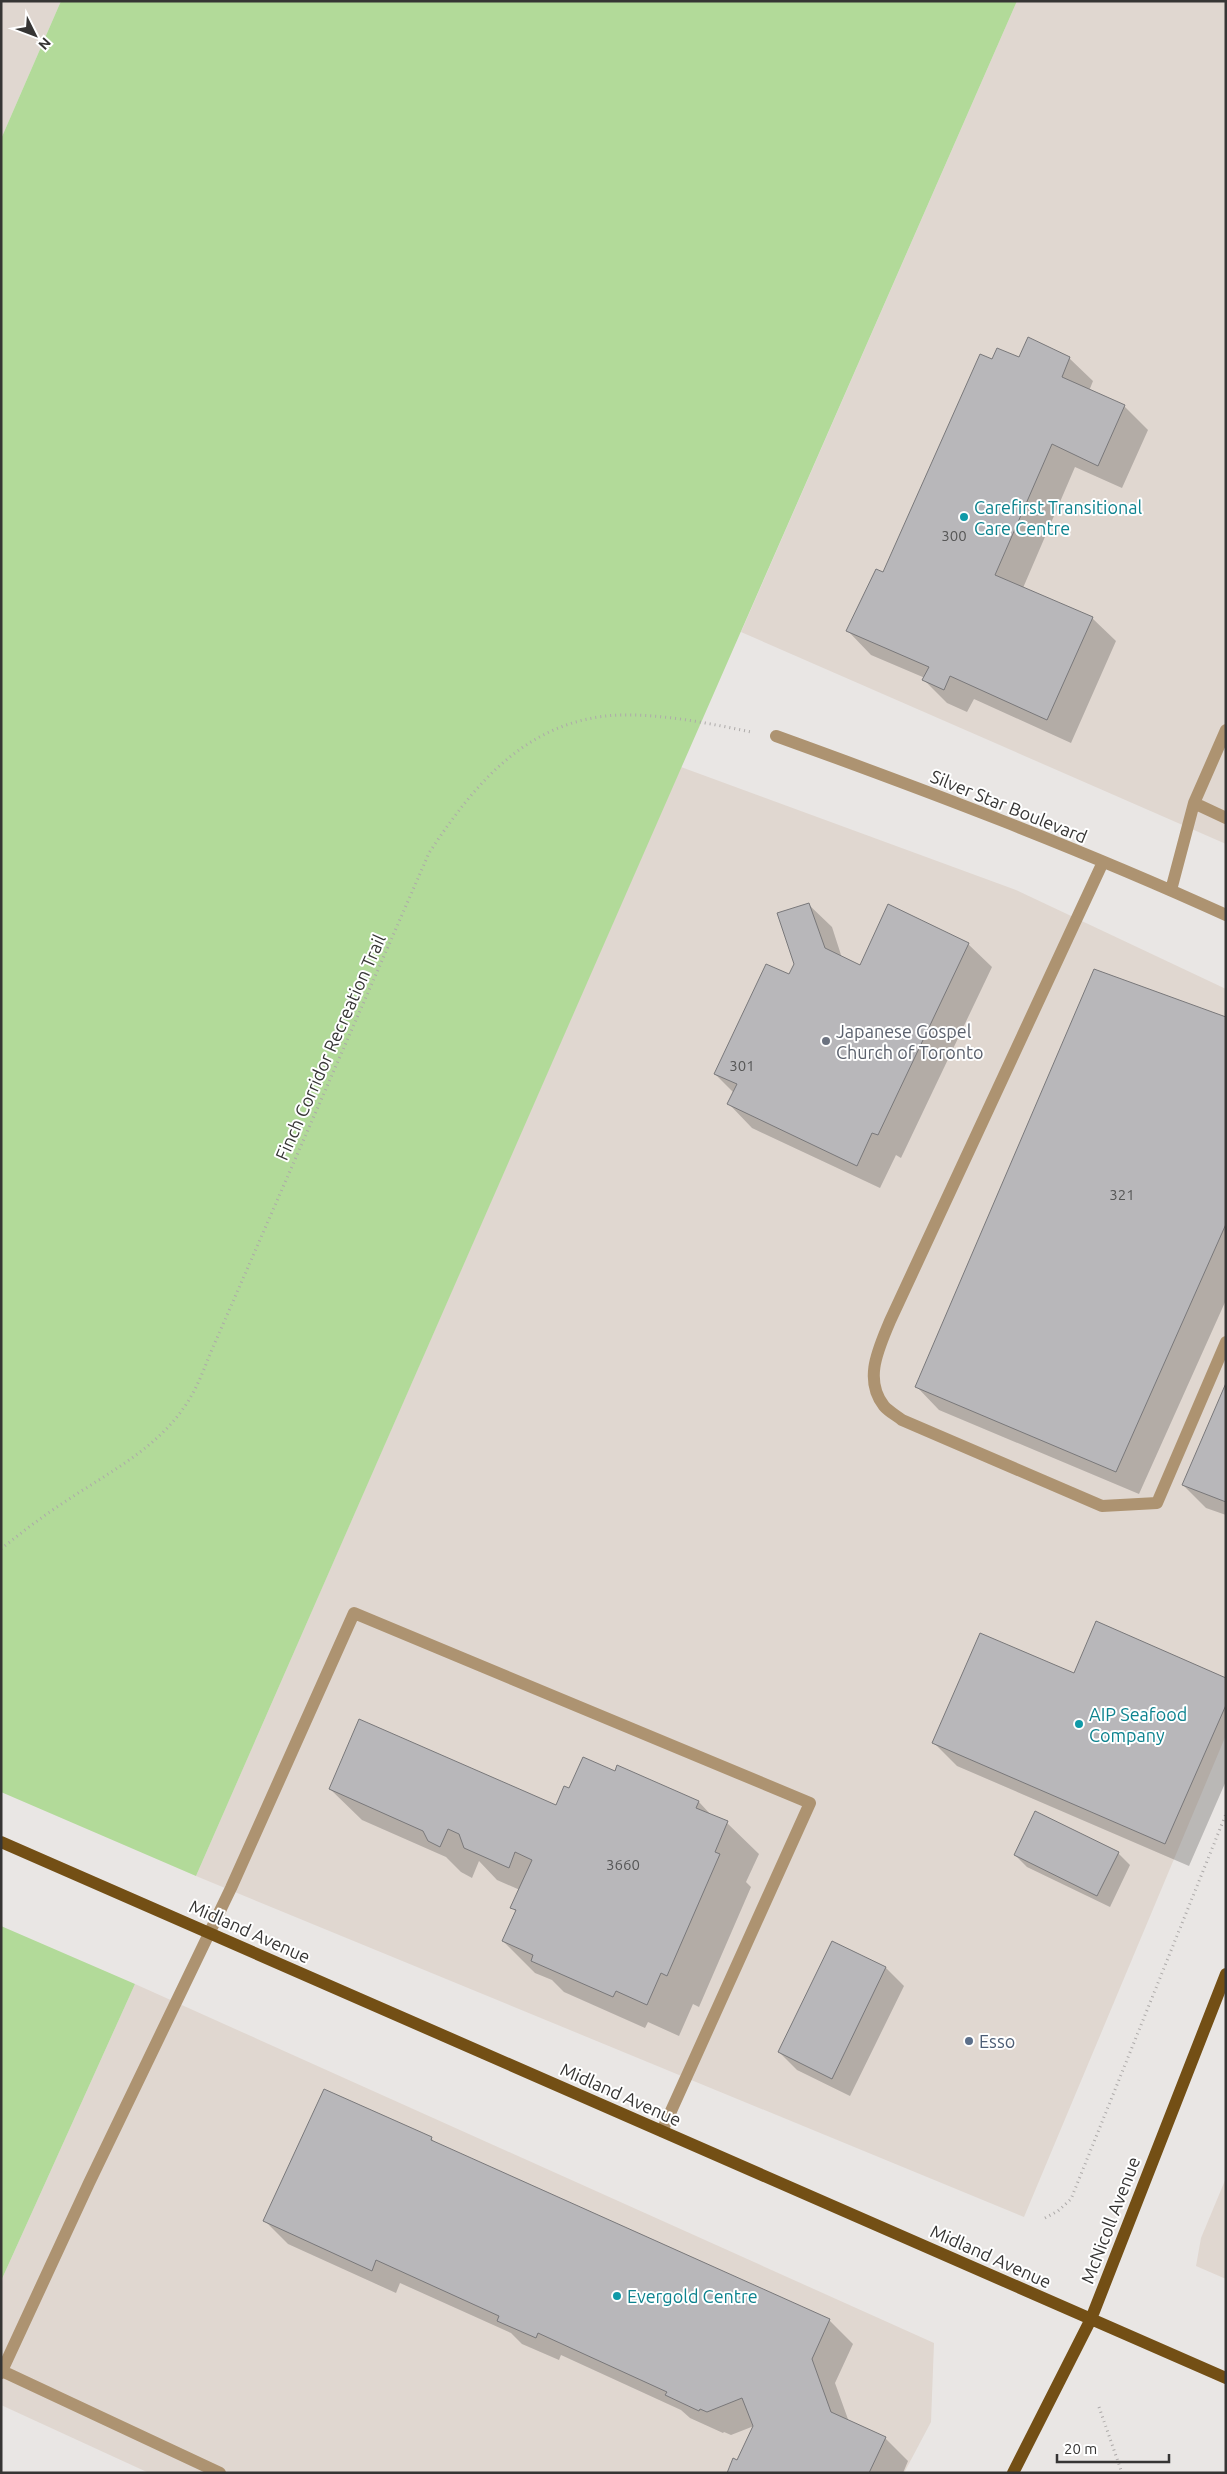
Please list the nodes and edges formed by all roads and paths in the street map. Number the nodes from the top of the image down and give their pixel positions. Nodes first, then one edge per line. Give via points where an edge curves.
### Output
1 (1226, 730) edge
2 (776, 736) joint
3 (1194, 803) junction
4 (1226, 818) edge
5 (1103, 862) junction
6 (1171, 890) junction
7 (1226, 914) edge
8 (1226, 1342) edge
9 (1, 1549) edge
10 (1226, 1814) edge
11 (1, 1842) edge
12 (210, 1932) junction
13 (1226, 1974) edge
14 (662, 2131) junction
15 (1045, 2218) dead end
16 (1090, 2319) junction
17 (2, 2372) edge
18 (1226, 2378) edge
19 (1099, 2407) dead end
20 (220, 2473) edge
21 (1013, 2473) edge
22 (1122, 2473) edge

1 - 3 street
2 - 5 street, Silver Star Boulevard via 892,778
2 - 9 path, Finch Corridor Recreation Trail via 651,716 618,715 593,719 566,726 528,744 500,764 472,791 430,853 207,1363 185,1406 144,1449
3 - 4 street
3 - 6 street
5 - 6 street, Silver Star Boulevard
5 - 8 street via 890,1321 874,1360 874,1387 884,1406 902,1420 1102,1506 1157,1503
6 - 7 street, Silver Star Boulevard
10 - 15 path via 1071,2199
11 - 12 main road, Midland Avenue
12 - 14 main road, Midland Avenue
12 - 14 street via 354,1613 810,1803
12 - 17 street via 89,2182
13 - 16 main road, McNicoll Avenue
14 - 16 main road, Midland Avenue
16 - 18 main road, Midland Avenue
16 - 21 main road, McNicoll Avenue
17 - 20 street
19 - 22 path

